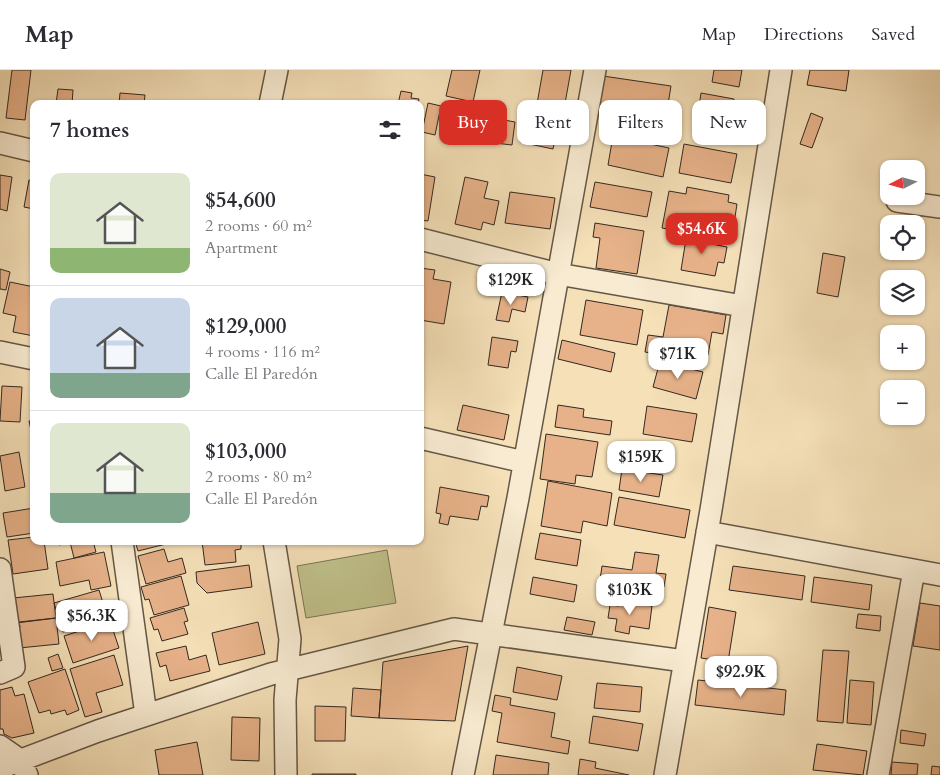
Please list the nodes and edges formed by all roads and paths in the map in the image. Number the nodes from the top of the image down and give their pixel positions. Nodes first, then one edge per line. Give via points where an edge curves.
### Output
1 (277, 70) edge
2 (595, 70) edge
3 (781, 70) edge
4 (271, 100) edge
5 (0, 143) edge
6 (30, 150) edge
7 (925, 205) edge
8 (940, 207) edge
9 (424, 240) edge
10 (558, 274) junction
11 (743, 306) junction
12 (0, 352) edge
13 (30, 358) edge
14 (424, 439) edge
15 (524, 462) junction
16 (706, 532) junction
17 (123, 545) edge
18 (275, 545) edge
19 (0, 569) edge
20 (914, 570) junction
21 (940, 575) edge
22 (491, 633) junction
23 (684, 661) junction
24 (288, 670) junction
25 (0, 673) edge
26 (146, 715) junction
27 (0, 746) edge
28 (16, 768) edge
29 (286, 775) edge
30 (463, 775) edge
31 (665, 775) edge
32 (878, 775) edge

1 - 4 street
2 - 10 street
3 - 11 street
5 - 6 street
7 - 8 street
9 - 10 street
10 - 11 street
10 - 15 street
11 - 16 street
12 - 13 street
14 - 15 street
15 - 22 street
16 - 20 street
16 - 23 street
17 - 26 street
18 - 24 street via 290,640
19 - 25 street via 14,667
20 - 21 street
20 - 32 street
22 - 23 street
22 - 24 street via 465,628 438,631
22 - 30 street
23 - 31 street
24 - 26 street
24 - 29 street
26 - 28 street
27 - 28 street

